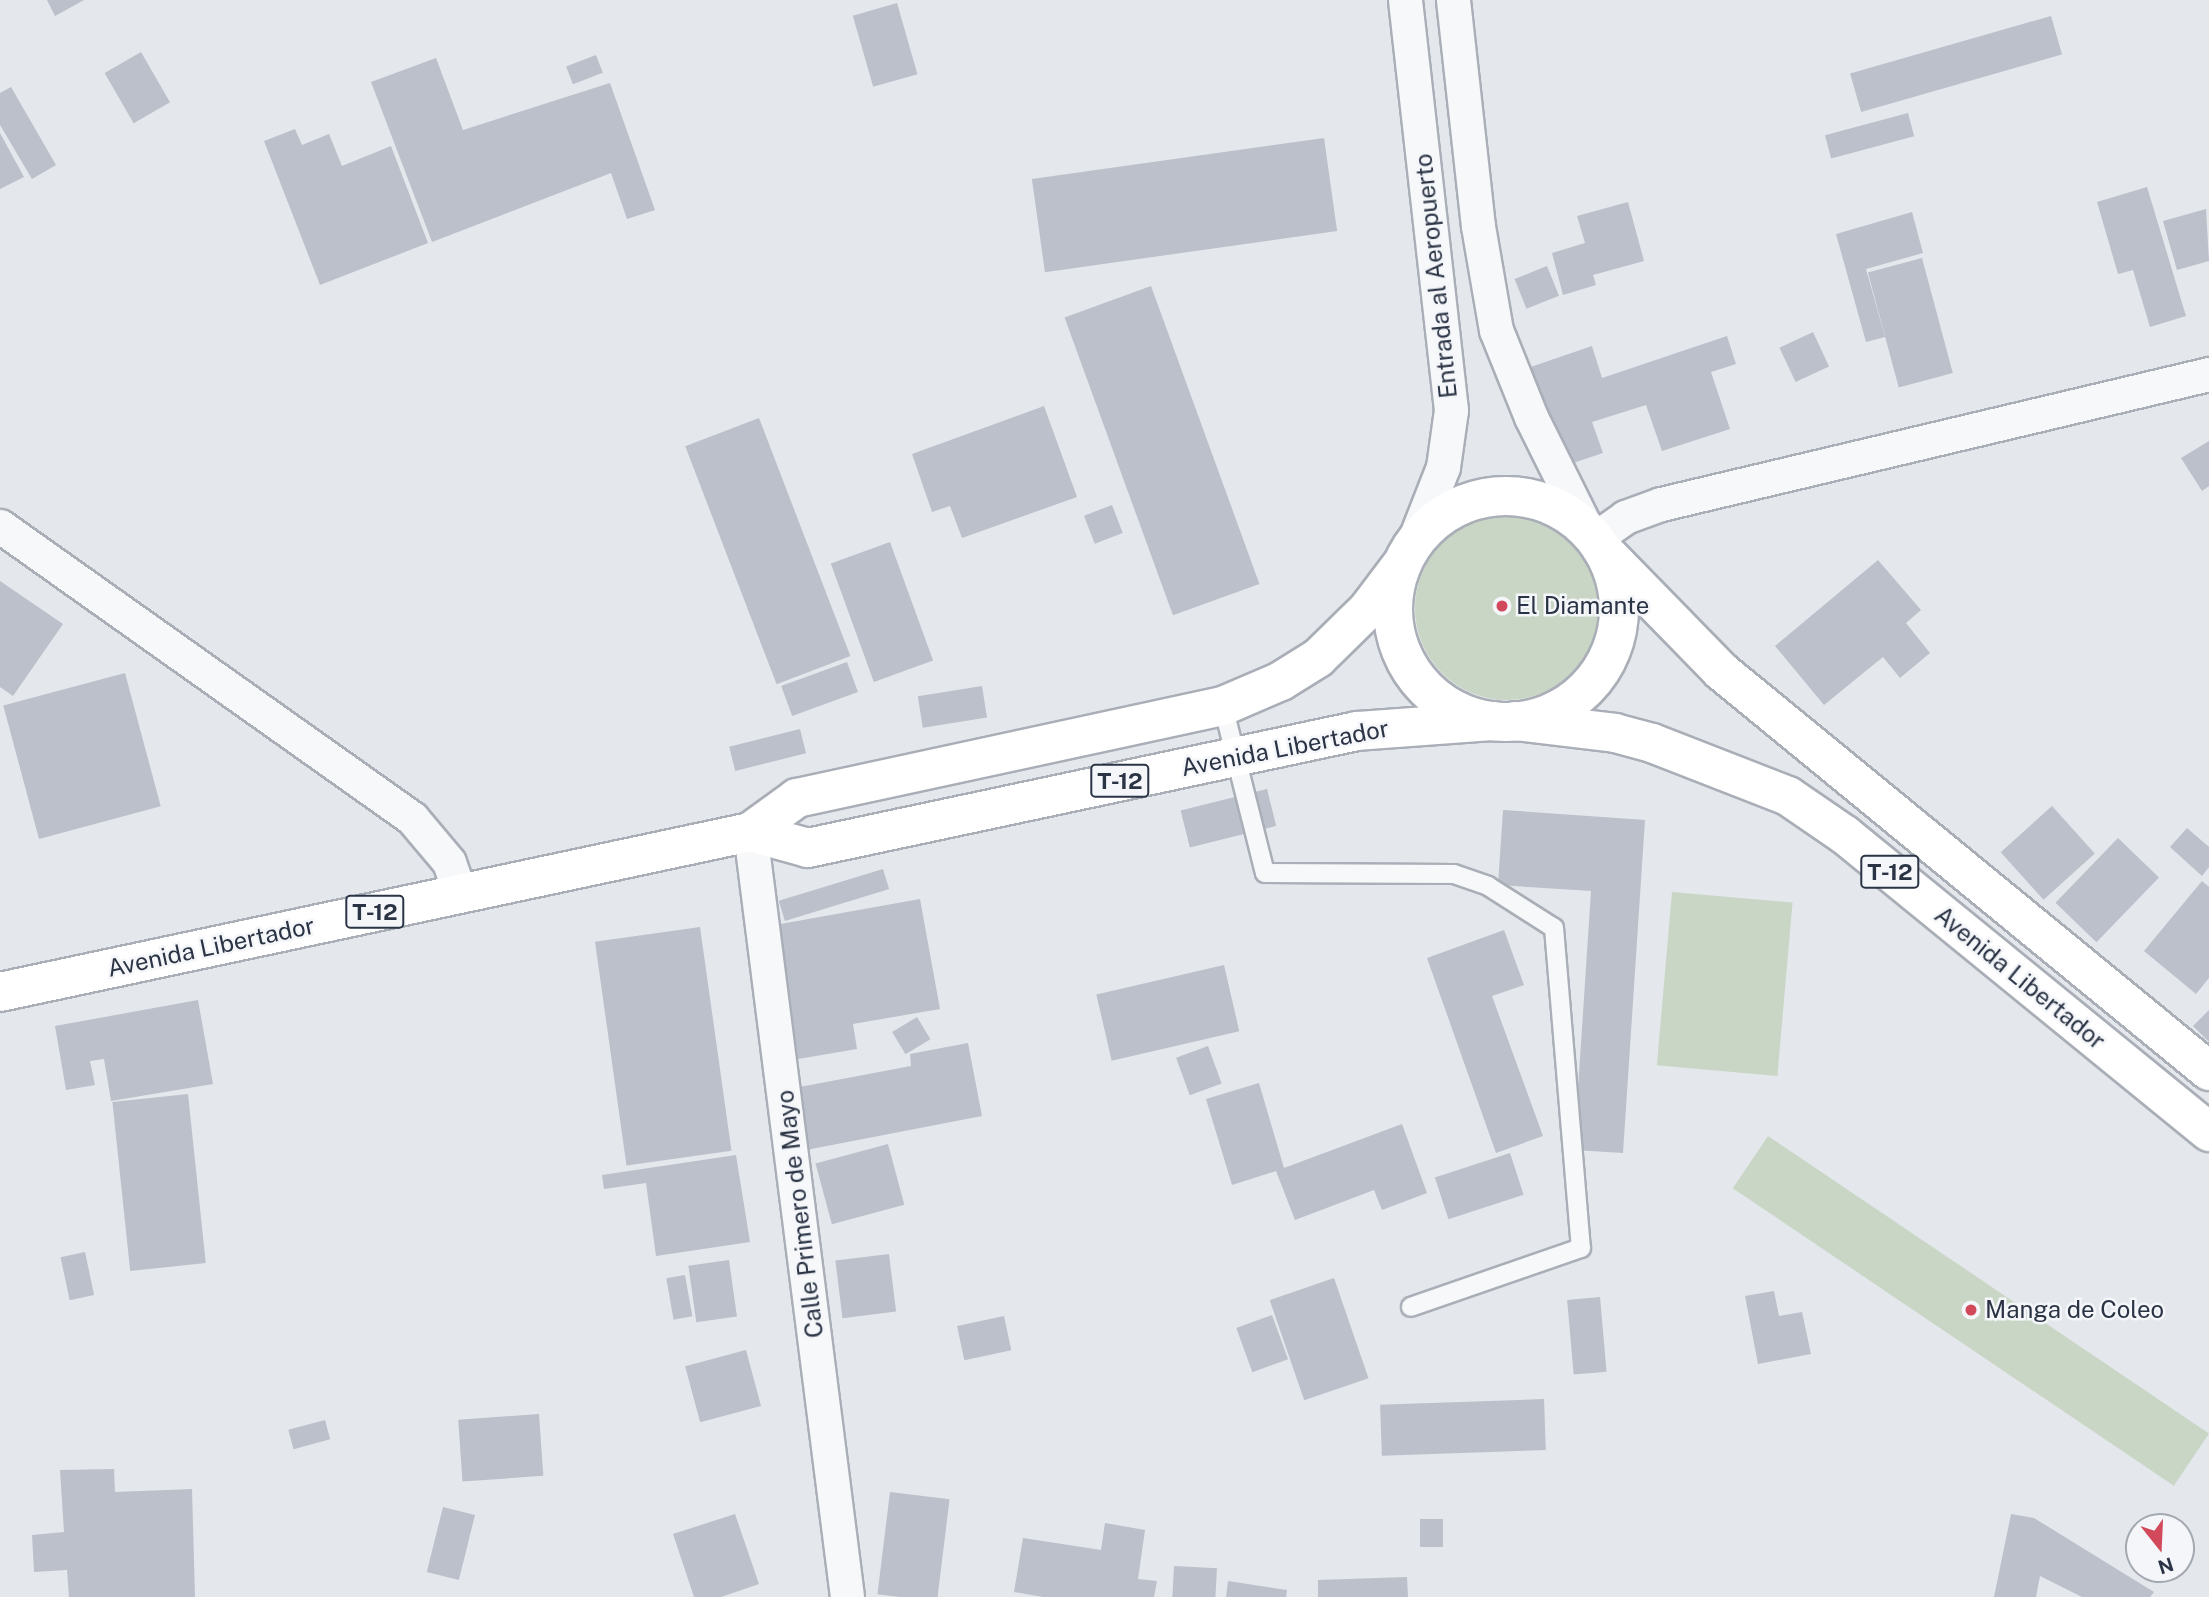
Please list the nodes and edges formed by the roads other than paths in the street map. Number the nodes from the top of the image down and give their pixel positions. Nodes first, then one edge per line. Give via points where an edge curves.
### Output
1 (1405, 0) edge
2 (1453, 0) edge
3 (2209, 374) edge
4 (0, 526) edge
5 (1595, 540) junction
6 (1407, 555) junction
7 (1223, 706) junction
8 (1504, 721) junction
9 (1235, 757) junction
10 (750, 832) junction
11 (460, 894) junction
12 (0, 992) edge
13 (2209, 1070) edge
14 (2209, 1132) edge
15 (1411, 1307) dead end
16 (846, 1597) edge

1 - 6 street, Entrada al Aeropuerto via 1451,410 1443,467
2 - 5 street, Entrada al Aeropuerto via 1485,275 1496,330 1531,417
3 - 5 street via 1661,504 1625,517
4 - 11 street via 411,818 449,862
5 - 6 highway, T-12 via 1556,507 1497,496 1458,507 1425,530
5 - 8 highway, T-12 via 1617,594 1619,615 1609,654 1579,694 1563,706
5 - 13 highway, Avenida Libertador / T-12 via 1721,671
6 - 7 highway, Avenida Libertador / T-12 via 1368,610 1318,658 1281,681
6 - 8 highway, T-12 via 1392,613 1401,652 1430,693 1464,714
7 - 9 lane
7 - 10 highway, Avenida Libertador / T-12 via 797,798
8 - 9 highway, Avenida Libertador / T-12 via 1396,725
8 - 14 highway, Avenida Libertador / T-12 via 1627,736 1788,796 1845,835
9 - 10 highway, Avenida Libertador / T-12 via 808,848
9 - 15 lane via 1265,873 1454,874 1489,886 1554,928 1581,1248
10 - 11 highway, Avenida Libertador / T-12
10 - 16 street, Calle Primero de Mayo
11 - 12 highway, Avenida Libertador / T-12

